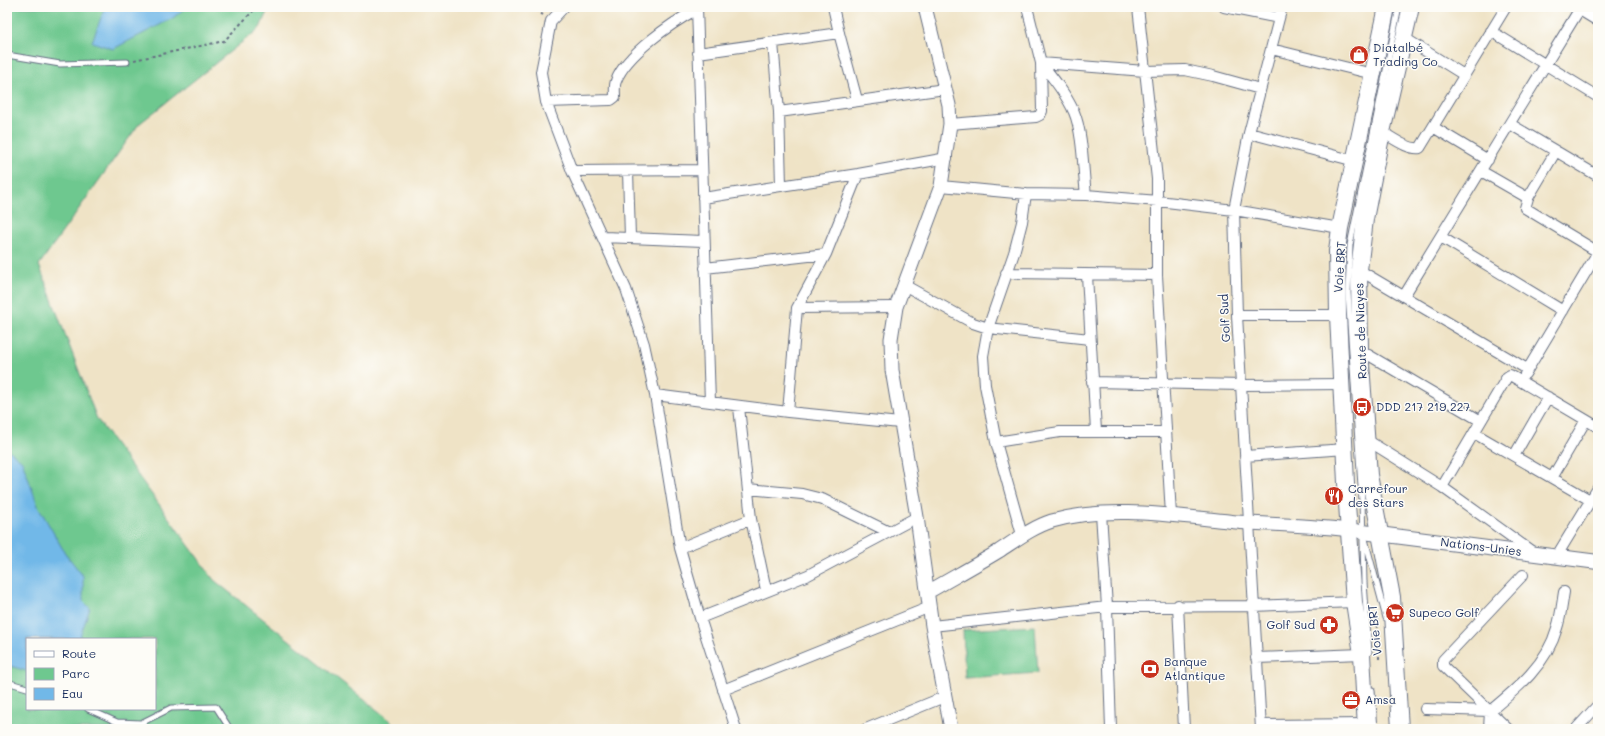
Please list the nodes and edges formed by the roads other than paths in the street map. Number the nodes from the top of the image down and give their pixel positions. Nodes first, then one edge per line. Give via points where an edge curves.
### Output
1 (564, 7) edge
2 (833, 7) edge
3 (925, 7) edge
4 (1027, 7) edge
5 (1138, 7) edge
6 (1224, 7) edge
7 (1282, 7) edge
8 (1387, 7) edge
9 (1399, 7) edge
10 (1411, 7) edge
11 (1506, 7) edge
12 (697, 8) edge
13 (1577, 8) edge
14 (1596, 16) edge
15 (1279, 18) junction
16 (1491, 31) junction
17 (839, 34) junction
18 (1403, 37) junction
19 (773, 43) junction
20 (1271, 49) junction
21 (698, 54) junction
22 (7, 56) edge
23 (127, 62) road end
24 (1041, 63) junction
25 (1546, 65) junction
26 (1145, 71) junction
27 (1373, 74) junction
28 (1464, 75) junction
29 (944, 89) junction
30 (1260, 89) junction
31 (1598, 97) edge
32 (857, 100) junction
33 (546, 102) junction
34 (779, 112) junction
35 (950, 124) junction
36 (1510, 124) junction
37 (1434, 127) junction
38 (1382, 132) junction
39 (1249, 133) junction
40 (1556, 151) junction
41 (947, 158) junction
42 (1488, 160) junction
43 (1355, 161) junction
44 (701, 170) junction
45 (572, 171) junction
46 (628, 171) junction
47 (1481, 171) junction
48 (858, 174) junction
49 (1598, 176) edge
50 (781, 185) junction
51 (941, 186) junction
52 (1026, 194) junction
53 (1086, 195) junction
54 (703, 198) junction
55 (1528, 198) junction
56 (1158, 201) junction
57 (1234, 210) junction
58 (1340, 228) junction
59 (604, 237) junction
60 (630, 237) junction
61 (1441, 237) junction
62 (703, 242) junction
63 (1598, 252) edge
64 (826, 254) junction
65 (705, 268) junction
66 (1359, 270) junction
67 (1006, 273) junction
68 (1087, 275) junction
69 (1157, 275) junction
70 (904, 285) junction
71 (1404, 296) junction
72 (896, 307) junction
73 (797, 308) junction
74 (1563, 311) junction
75 (1237, 315) junction
76 (1338, 315) junction
77 (988, 328) junction
78 (1090, 339) junction
79 (1360, 350) junction
80 (1527, 369) junction
81 (1521, 381) junction
82 (1092, 382) junction
83 (1164, 383) junction
84 (1342, 384) junction
85 (1242, 385) junction
86 (655, 395) junction
87 (1548, 397) junction
88 (710, 402) junction
89 (739, 407) junction
90 (788, 412) junction
91 (1586, 420) junction
92 (1481, 421) junction
93 (900, 423) junction
94 (1598, 427) edge
95 (1096, 431) junction
96 (1166, 432) junction
97 (1474, 433) junction
98 (1367, 440) junction
99 (996, 442) junction
100 (1346, 449) junction
101 (1245, 456) junction
102 (1514, 456) junction
103 (1552, 478) junction
104 (1442, 487) junction
105 (1598, 488) edge
106 (748, 489) junction
107 (1590, 500) junction
108 (1101, 513) junction
109 (1170, 515) junction
110 (917, 517) junction
111 (751, 519) junction
112 (1249, 523) junction
113 (887, 531) junction
114 (1364, 532) junction
115 (1022, 535) junction
116 (680, 548) junction
117 (1537, 555) junction
118 (1556, 557) junction
119 (1598, 562) edge
120 (1523, 575) dead end
121 (766, 590) junction
122 (928, 592) junction
123 (1564, 592) dead end
124 (1354, 602) junction
125 (1178, 605) junction
126 (1254, 606) junction
127 (930, 607) junction
128 (1107, 607) junction
129 (700, 618) junction
130 (1386, 622) dead end
131 (932, 626) junction
132 (1256, 658) junction
133 (1366, 658) junction
134 (7, 682) edge
135 (1372, 684) dead end
136 (26, 688) edge
137 (723, 690) junction
138 (944, 697) junction
139 (1598, 705) edge
140 (1425, 708) dead end
141 (90, 710) edge
142 (1490, 711) junction
143 (885, 725) edge
144 (1261, 727) edge
145 (1368, 727) edge
146 (230, 729) edge
147 (736, 729) edge
148 (866, 729) edge
149 (951, 729) edge
150 (1111, 729) edge
151 (1184, 729) edge
152 (1400, 729) edge
153 (1489, 729) edge
154 (1508, 729) edge
155 (1576, 729) edge

1 - 33 street via 551,21 541,72
2 - 17 street
3 - 29 street
4 - 24 street
5 - 26 street
6 - 15 street
7 - 15 street, Golf Sud
8 - 27 main road, Route de Niayes
9 - 114 lane, Voie BRT via 1350,245 1348,300
10 - 18 main road, Route de Niayes
11 - 16 street
12 - 21 street
12 - 33 street via 673,22 626,62 615,82 615,97 611,100
13 - 14 street
13 - 25 street
15 - 20 street, Golf Sud
16 - 25 street
16 - 28 street
17 - 19 street
17 - 32 street
18 - 28 street
18 - 38 main road, Route de Niayes
19 - 21 street
19 - 34 street
20 - 27 street
20 - 30 street, Golf Sud
21 - 44 street
22 - 23 lane via 60,64
24 - 26 street
24 - 35 street via 1040,115
24 - 53 street via 1063,92 1074,113
25 - 31 street
25 - 36 street
26 - 30 street via 1185,70
26 - 56 street
27 - 43 main road, Route de Niayes
28 - 37 street
29 - 32 street
29 - 35 street via 949,105
30 - 39 street, Golf Sud
32 - 34 street
33 - 45 street
34 - 50 street
35 - 41 street
36 - 40 street
36 - 42 street
37 - 38 street via 1420,148 1415,149
37 - 42 street
38 - 66 main road, Route de Niayes via 1365,219
39 - 43 street
39 - 57 street, Golf Sud
40 - 49 street
40 - 55 street
41 - 48 street
41 - 51 street
42 - 47 street
43 - 58 main road, Route de Niayes
44 - 46 street
44 - 54 street
45 - 46 street
45 - 59 street
46 - 60 street
47 - 55 street
47 - 61 street
48 - 50 street
48 - 64 street
50 - 54 street
51 - 52 street
51 - 70 street
52 - 53 street
52 - 67 street via 1022,222
53 - 56 street
54 - 62 street
55 - 63 street via 1525,205 1527,211
56 - 57 street
56 - 69 street
57 - 58 street
57 - 75 street, Golf Sud
58 - 76 main road, Route de Niayes
59 - 60 street
59 - 86 street via 626,289 644,344
60 - 62 street
61 - 71 street
61 - 74 street
62 - 65 street
63 - 74 street
64 - 65 street
64 - 73 street
65 - 88 street
66 - 71 street
66 - 79 main road, Route de Niayes
67 - 68 street
67 - 77 street
68 - 69 street
68 - 78 street
69 - 83 street
70 - 72 street
70 - 77 street via 973,323
71 - 80 street
72 - 73 street
72 - 93 street via 891,339 892,370
73 - 90 street
74 - 80 street
75 - 76 street
75 - 85 street, Golf Sud
76 - 84 main road, Route de Niayes
77 - 78 street
77 - 99 street via 983,356 985,385
78 - 82 street
79 - 92 street
79 - 98 main road, Route de Niayes
80 - 81 street
81 - 87 street
81 - 92 street via 1510,375 1507,377
82 - 83 street
82 - 95 street
83 - 85 street
83 - 96 street
84 - 85 street
84 - 100 main road, Route de Niayes
85 - 101 street, Golf Sud
86 - 88 street
86 - 116 street
87 - 91 street
87 - 102 street
88 - 89 street
89 - 90 street
89 - 106 street
90 - 93 street
91 - 94 street
91 - 103 street
92 - 97 street
93 - 110 street
95 - 96 street
95 - 99 street via 1060,432
96 - 109 street
97 - 102 street
97 - 104 street
98 - 104 street
98 - 114 main road, Route de Niayes via 1369,475
99 - 115 street
100 - 101 street
100 - 114 main road, Route de Niayes
101 - 112 street, Golf Sud
102 - 103 street
103 - 107 street
104 - 117 street
105 - 107 street
106 - 111 street
106 - 113 street via 802,494 822,499
107 - 118 street
108 - 109 street
108 - 115 street via 1080,514 1051,522
108 - 128 street
109 - 112 street
110 - 113 street
110 - 122 street
111 - 116 street
111 - 121 street
112 - 114 street
112 - 126 street, Golf Sud
113 - 121 street via 808,575
114 - 117 main road, Nations-Unies
114 - 124 main road, Route de Niayes
114 - 130 lane, Voie BRT
114 - 133 lane, Voie BRT
114 - 152 main road, Route de Niayes via 1392,597
115 - 122 street
116 - 129 street
117 - 118 main road, Nations-Unies
118 - 119 main road, Nations-Unies
120 - 142 street via 1443,660 1444,666
121 - 129 street
122 - 127 street
123 - 142 street via 1557,628 1541,662 1517,689
124 - 126 street
124 - 133 main road, Route de Niayes
125 - 126 street
125 - 128 street
125 - 151 street
126 - 132 street, Golf Sud
127 - 131 street
127 - 137 street
128 - 131 street
128 - 150 street
129 - 137 street
131 - 138 street
132 - 133 street
132 - 144 street, Golf Sud
133 - 145 main road, Route de Niayes
134 - 136 lane
135 - 145 lane
137 - 147 street
138 - 143 street
138 - 149 street
139 - 155 street
140 - 142 street
141 - 146 lane via 118,722 141,723 171,708 216,707
142 - 153 street
142 - 154 street
143 - 148 street
144 - 145 street

